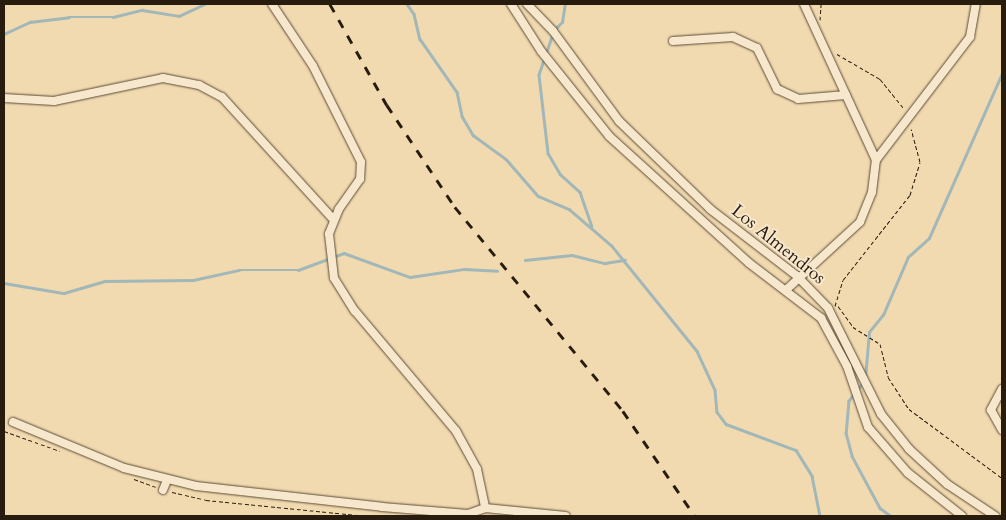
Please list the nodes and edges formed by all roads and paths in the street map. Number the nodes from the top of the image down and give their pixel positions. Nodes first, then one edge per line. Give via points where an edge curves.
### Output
1 (272, 4) edge
2 (511, 4) edge
3 (527, 4) edge
4 (804, 4) edge
5 (976, 4) edge
6 (673, 41) dead end
7 (846, 95) junction
8 (4, 98) edge
9 (876, 160) junction
10 (333, 219) junction
11 (797, 276) junction
12 (787, 289) junction
13 (838, 305) dead end
14 (1002, 389) edge
15 (13, 422) dead end
16 (1002, 430) edge
17 (1002, 478) edge
18 (167, 480) junction
19 (163, 490) dead end
20 (485, 508) junction
21 (566, 516) edge
22 (962, 516) edge
23 (994, 516) edge

1 - 10 street via 313,66 361,162 360,179
2 - 12 street, Los Almendros via 541,51 609,136 749,264
3 - 11 street, Los Almendros via 553,31 619,121 710,209
4 - 7 street
5 - 9 street via 970,37
6 - 7 street via 733,37 757,48 778,89 798,99
7 - 9 street
8 - 10 street via 54,101 163,78 199,85 222,97
9 - 11 street via 872,192 860,222
10 - 20 street via 328,255 342,293 456,431 477,469
11 - 12 street
11 - 23 street, Los Almendros via 831,312 888,426 933,472
12 - 22 street, Los Almendros via 827,327 847,366 860,413 872,434 920,484
13 - 17 path via 860,331 882,348 888,377 909,409
14 - 16 street via 991,410
15 - 18 street via 124,468
18 - 19 street
18 - 20 street via 382,507 468,514
20 - 21 street

